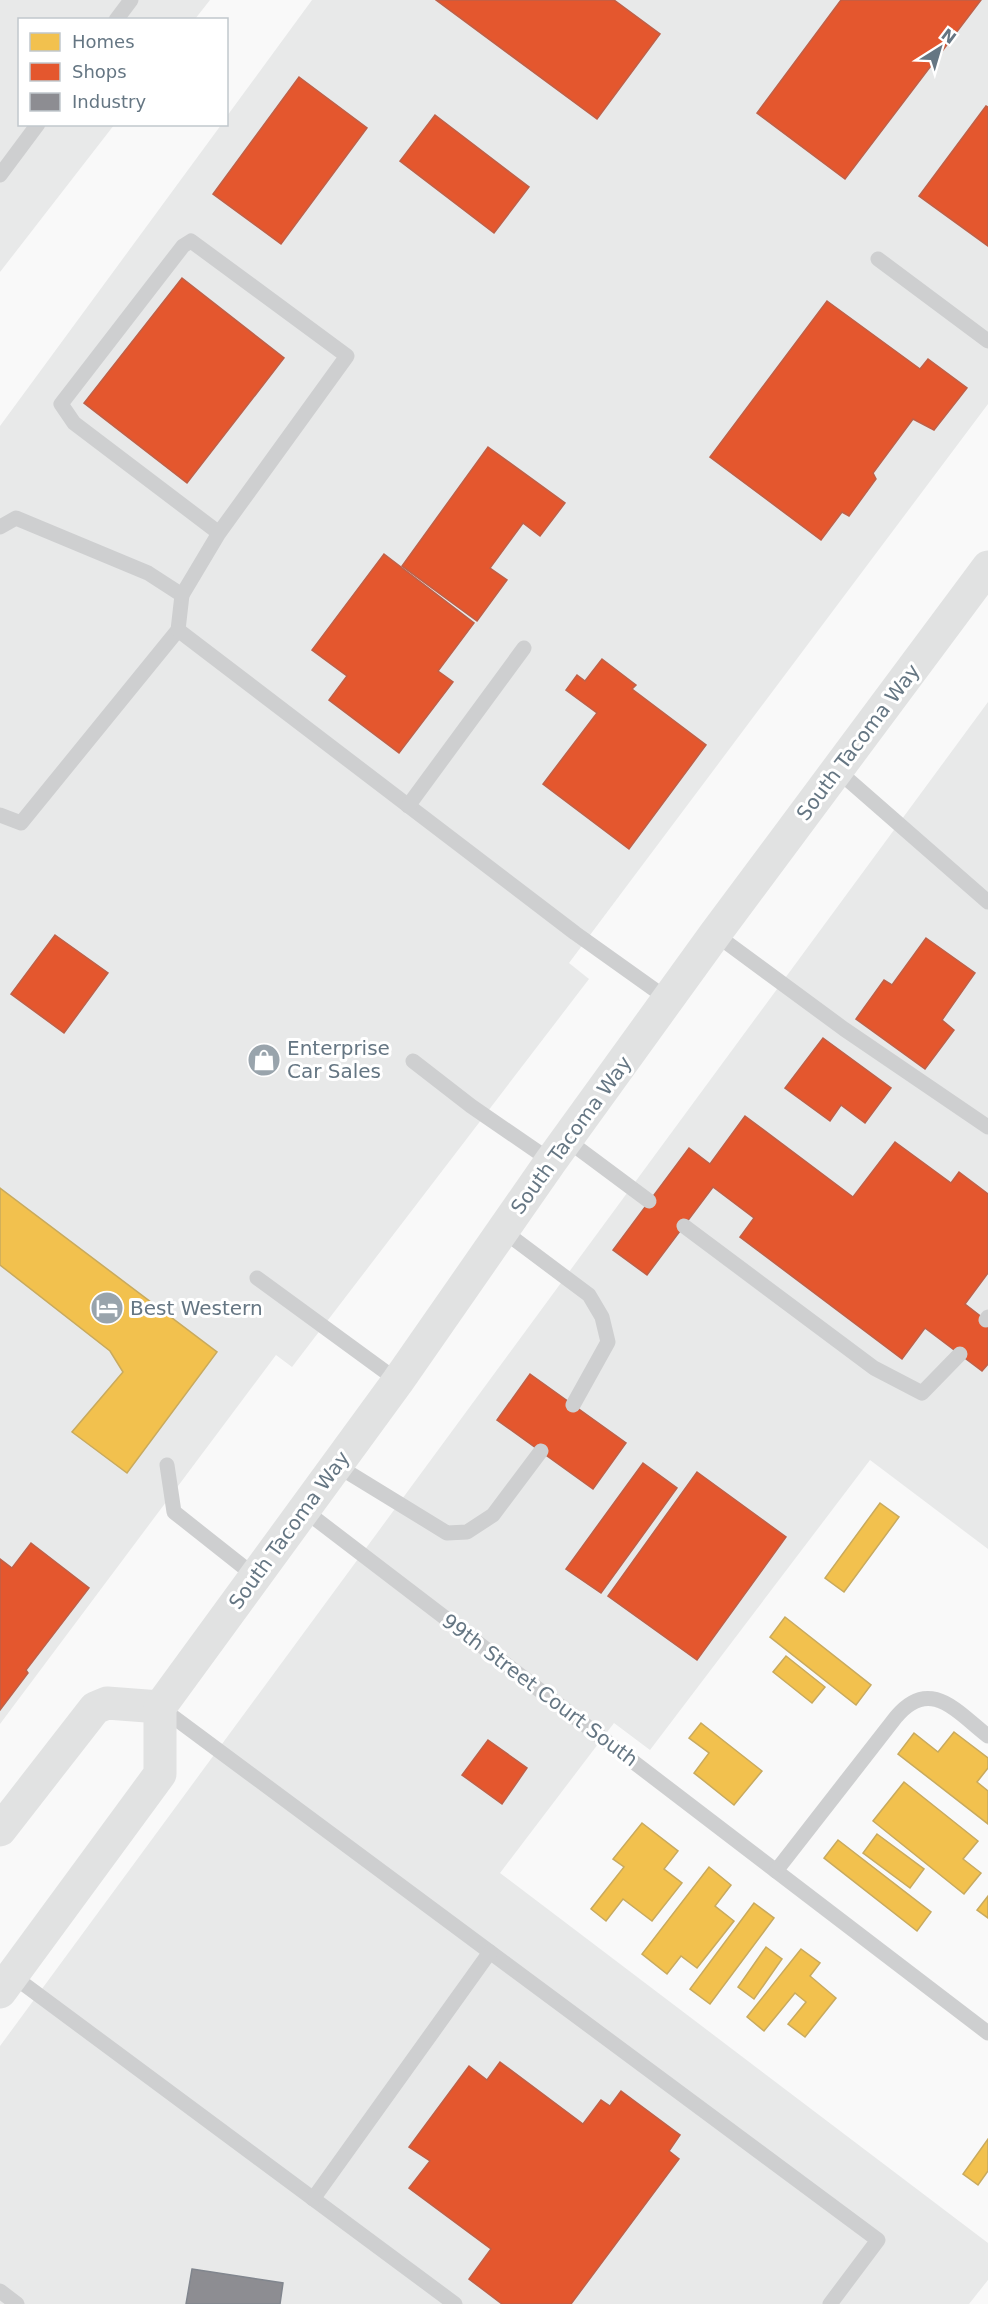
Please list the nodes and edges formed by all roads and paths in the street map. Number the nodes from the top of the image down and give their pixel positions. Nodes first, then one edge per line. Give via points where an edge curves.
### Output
1 (131, 0) edge
2 (118, 18) edge
3 (37, 126) edge
4 (0, 175) edge
5 (878, 259) dead end
6 (988, 341) edge
7 (0, 527) edge
8 (219, 533) junction
9 (988, 567) edge
10 (182, 595) junction
11 (178, 630) junction
12 (524, 648) dead end
13 (837, 770) junction
14 (408, 806) junction
15 (0, 815) edge
16 (988, 903) edge
17 (715, 934) junction
18 (669, 1000) junction
19 (413, 1061) dead end
20 (988, 1127) edge
21 (559, 1150) junction
22 (649, 1201) dead end
23 (684, 1226) dead end
24 (502, 1230) junction
25 (256, 1278) dead end
26 (960, 1354) dead end
27 (398, 1381) junction
28 (573, 1405) dead end
29 (541, 1451) dead end
30 (167, 1465) dead end
31 (336, 1465) junction
32 (304, 1509) junction
33 (255, 1576) junction
34 (160, 1707) junction
35 (988, 1736) edge
36 (0, 1830) edge
37 (776, 1871) junction
38 (490, 1952) junction
39 (6, 1984) edge
40 (988, 2033) edge
41 (313, 2199) junction
42 (0, 2291) edge
43 (17, 2304) edge
44 (454, 2304) edge
45 (830, 2304) edge

1 - 2 lane
3 - 4 lane
5 - 6 lane
7 - 10 lane via 16,518 148,573
8 - 8 lane via 347,356 191,241 183,246 61,404 74,423
8 - 10 lane
9 - 13 main road, South Tacoma Way
10 - 11 lane
11 - 14 lane
11 - 15 lane via 21,823
12 - 14 lane
13 - 16 lane
13 - 17 main road, South Tacoma Way
14 - 18 lane
17 - 18 main road, South Tacoma Way
17 - 20 lane via 844,1029
18 - 21 main road, South Tacoma Way
19 - 21 lane via 471,1106
21 - 22 lane
21 - 24 main road, South Tacoma Way
23 - 26 lane via 874,1368 922,1393
24 - 27 main road, South Tacoma Way
24 - 28 lane via 590,1295 602,1317 608,1342
25 - 27 lane
27 - 31 main road, South Tacoma Way
29 - 31 lane via 492,1515 467,1532 447,1533
30 - 33 lane via 174,1512
31 - 32 main road, South Tacoma Way
32 - 33 main road, South Tacoma Way
32 - 37 lane, 99th Street Court South
33 - 34 main road, South Tacoma Way
34 - 36 main road via 107,1703 95,1708
34 - 38 lane
34 - 39 main road via 160,1774
35 - 37 lane via 940,1701 912,1701
37 - 40 lane, 99th Street Court South
38 - 41 lane
38 - 45 lane via 878,2240
39 - 41 lane
41 - 44 lane
42 - 43 lane

